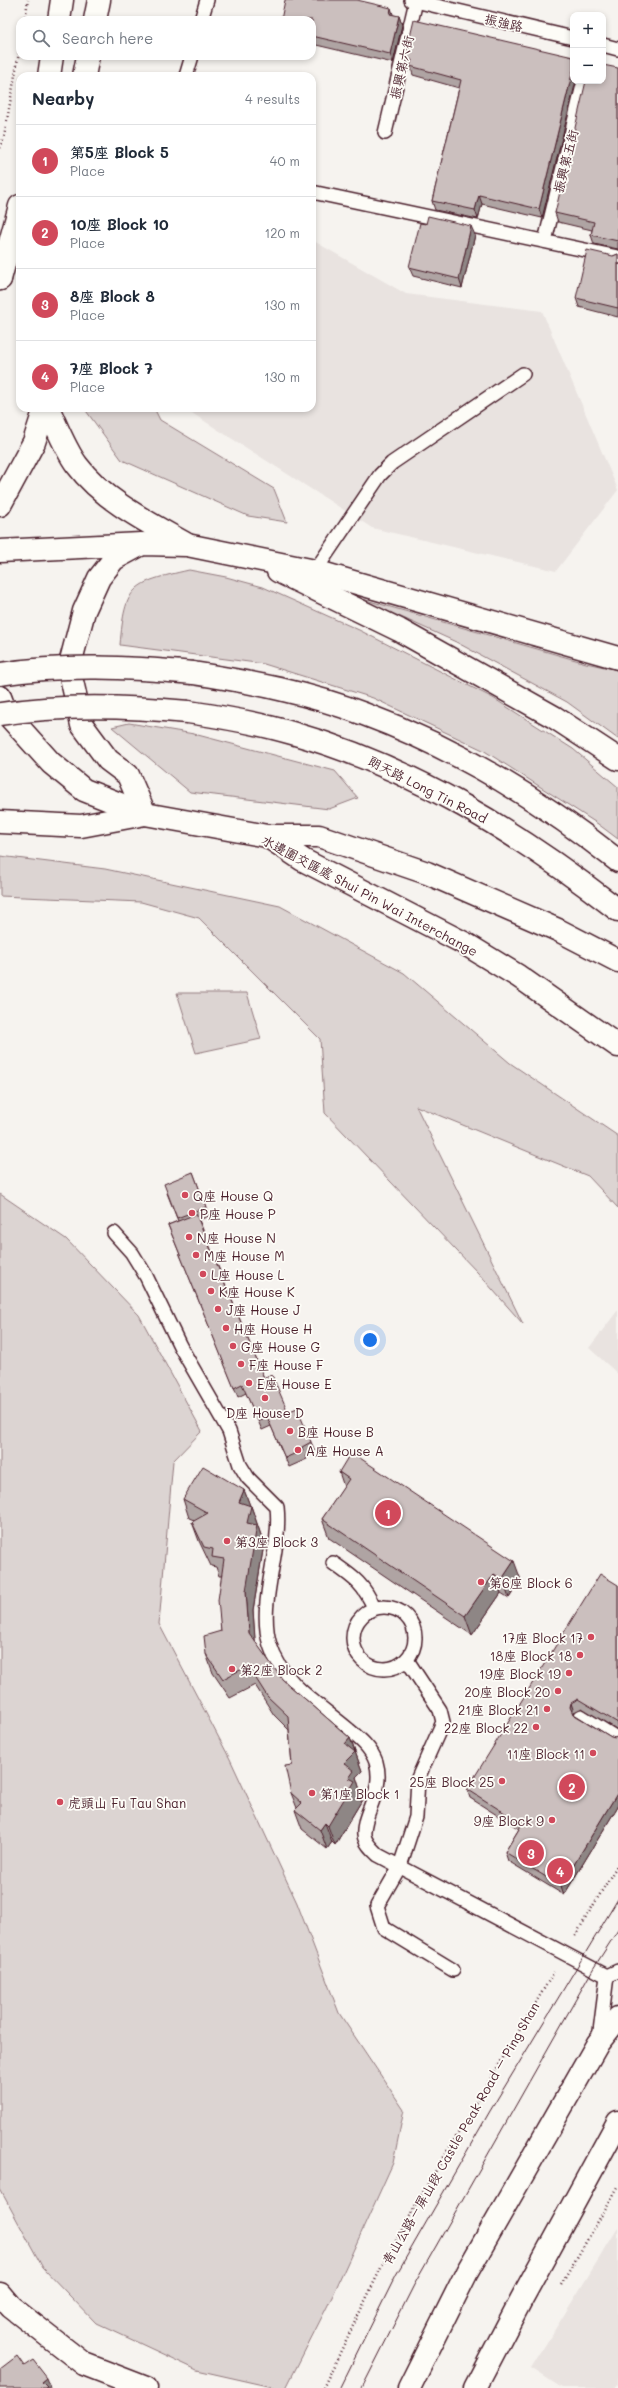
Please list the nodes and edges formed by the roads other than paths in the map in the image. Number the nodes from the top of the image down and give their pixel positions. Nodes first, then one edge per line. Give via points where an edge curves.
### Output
1 (62, 0) edge
2 (99, 0) edge
3 (206, 0) edge
4 (414, 1) edge
5 (60, 16) edge
6 (96, 16) edge
7 (202, 16) edge
8 (570, 37) edge
9 (606, 46) edge
10 (618, 49) edge
11 (51, 60) edge
12 (87, 60) edge
13 (191, 60) edge
14 (50, 72) edge
15 (85, 72) edge
16 (187, 72) edge
17 (583, 84) edge
18 (385, 133) dead end
19 (316, 193) edge
20 (16, 221) edge
21 (545, 241) junction
22 (618, 257) edge
23 (0, 279) edge
24 (523, 374) dead end
25 (45, 412) edge
26 (49, 412) edge
27 (0, 505) edge
28 (141, 544) junction
29 (187, 545) junction
30 (0, 550) edge
31 (250, 556) junction
32 (315, 571) junction
33 (618, 658) edge
34 (0, 674) edge
35 (0, 697) edge
36 (0, 714) edge
37 (618, 760) edge
38 (145, 814) junction
39 (0, 822) edge
40 (267, 836) junction
41 (618, 861) edge
42 (618, 910) edge
43 (618, 961) edge
44 (618, 1046) edge
45 (114, 1233) dead end
46 (333, 1563) dead end
47 (374, 1608) junction
48 (407, 1660) junction
49 (580, 1716) edge
50 (618, 1739) edge
51 (400, 1866) junction
52 (453, 1970) dead end
53 (612, 1974) edge
54 (618, 2018) edge
55 (598, 2043) junction
56 (618, 2122) edge
57 (0, 2294) edge
58 (146, 2388) edge
59 (409, 2388) edge
60 (475, 2388) edge

1 - 5 main road
2 - 6 main road
3 - 7 lane
4 - 8 lane, 振強路
4 - 18 lane, 振興第六街
9 - 10 lane
11 - 14 main road
12 - 15 main road
13 - 16 lane
17 - 21 lane, 振興第五街
19 - 21 lane
20 - 23 main road
21 - 22 lane
24 - 32 lane via 392,463 380,475
25 - 27 main road via 34,442
26 - 29 main road via 78,465 96,484 129,511
28 - 29 main road
28 - 30 main road
28 - 38 main road via 114,559 99,578 84,611 69,668 82,725 108,760 128,776
29 - 31 main road
31 - 32 main road
31 - 37 main road via 399,630 554,717
32 - 33 main road
34 - 41 main road, bridge via 64,668 134,668 193,673 273,687 318,699 363,713 414,734 502,780 550,811
35 - 38 main road, 水邊圍交匯處 Shui Pin Wai Interchange via 6,713 51,763 84,790
36 - 42 main road, 朗天路 Long Tin Road, bridge via 67,708 125,707 188,712 292,732 337,747 407,776 481,815 518,838
38 - 39 main road via 81,826
38 - 40 main road, 水邊圍交匯處 Shui Pin Wai Interchange
40 - 43 main road via 319,836 427,873 558,930
40 - 44 main road, 水邊圍交匯處 Shui Pin Wai Interchange via 303,860 464,943 536,988
45 - 51 lane via 132,1252 146,1276 180,1346 229,1431 240,1465 248,1478 276,1507 278,1534 267,1614 270,1644 276,1660 300,1691 363,1741 370,1750 376,1762 378,1788 364,1835 366,1842 378,1855
46 - 47 lane via 356,1579 368,1592
47 - 48 lane via 395,1608 411,1621 415,1641 413,1651
47 - 48 lane via 365,1613 353,1630 354,1651 368,1666 378,1669 394,1668
48 - 51 lane via 440,1710 443,1722 418,1778 416,1817
49 - 50 lane
51 - 52 lane via 377,1906 384,1928
51 - 53 lane
53 - 55 lane
54 - 55 main road
55 - 59 main road via 467,2272
56 - 60 main road
57 - 58 main road via 11,2307 84,2364

